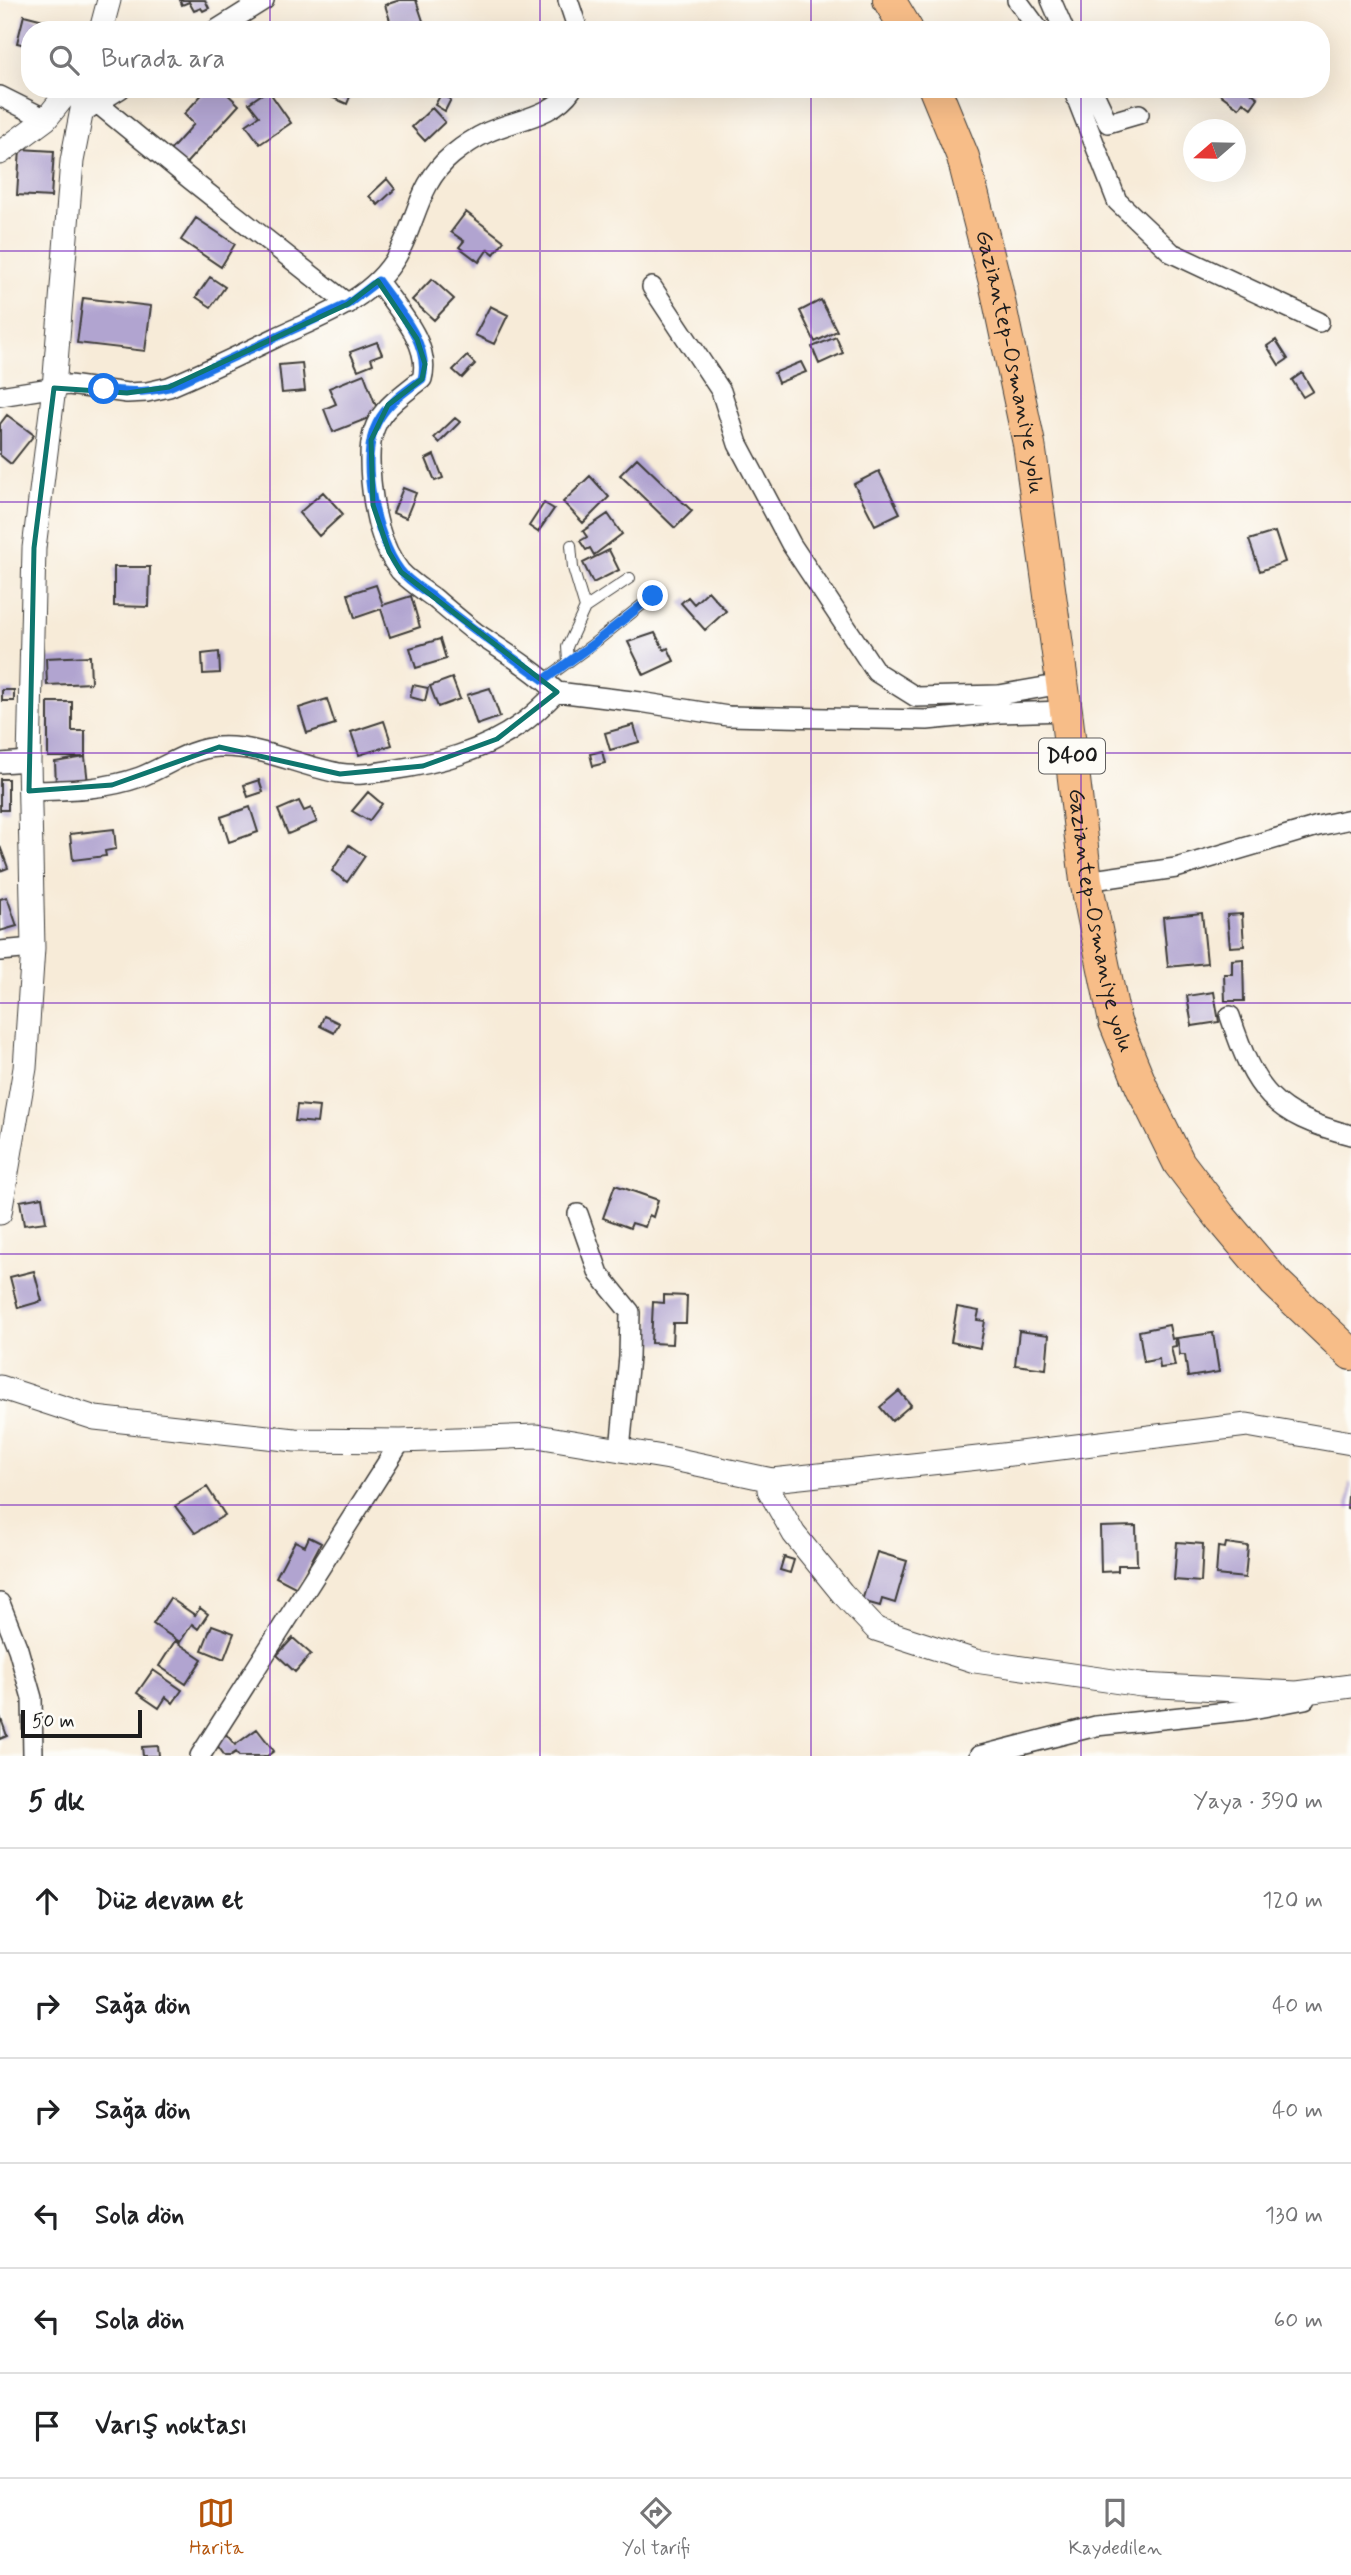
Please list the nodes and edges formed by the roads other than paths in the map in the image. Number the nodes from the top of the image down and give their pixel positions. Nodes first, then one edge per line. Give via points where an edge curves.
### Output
1 (110, 0) edge
2 (264, 0) edge
3 (568, 0) edge
4 (889, 0) edge
5 (1017, 0) edge
6 (1051, 0) edge
7 (104, 21) edge
8 (230, 21) edge
9 (575, 21) edge
10 (901, 21) edge
11 (1032, 21) edge
12 (1060, 21) edge
13 (0, 96) edge
14 (63, 98) edge
15 (564, 98) edge
16 (939, 98) edge
17 (1077, 98) edge
18 (1096, 98) edge
19 (88, 102) edge
20 (1139, 114) dead end
21 (46, 119) junction
22 (0, 153) edge
23 (378, 281) junction
24 (652, 287) dead end
25 (348, 304) junction
26 (1318, 322) dead end
27 (54, 388) junction
28 (0, 396) edge
29 (571, 544) dead end
30 (629, 578) dead end
31 (653, 596) dead end
32 (585, 608) junction
33 (568, 662) junction
34 (550, 686) junction
35 (1064, 698) junction
36 (29, 761) junction
37 (0, 762) edge
38 (29, 791) junction
39 (1351, 819) edge
40 (1086, 881) junction
41 (33, 948) junction
42 (0, 951) edge
43 (1230, 1016) dead end
44 (1351, 1135) edge
45 (0, 1213) edge
46 (578, 1214) dead end
47 (1351, 1354) edge
48 (0, 1387) edge
49 (401, 1441) junction
50 (1351, 1443) edge
51 (620, 1450) junction
52 (772, 1480) junction
53 (0, 1603) edge
54 (1351, 1689) edge
55 (33, 1756) edge
56 (200, 1756) edge
57 (979, 1756) edge

1 - 7 street
2 - 8 street
3 - 9 street
4 - 10 highway
5 - 11 street
6 - 12 street
13 - 21 street
14 - 21 street
15 - 23 street via 548,111 488,132 449,158 423,192 397,256
16 - 35 highway, Gaziantep-Osmaniye yolu / D400 via 963,157 1029,444
17 - 26 street via 1117,201 1172,253
18 - 20 street via 1108,123
19 - 25 street
19 - 27 street via 72,161
21 - 22 street
23 - 25 street
23 - 34 street via 421,347 425,364 422,379 388,405 371,440 373,505 385,542 401,572
24 - 35 street via 722,391 738,444 791,544 876,672 916,697
25 - 27 street via 169,387 127,393 69,385
27 - 28 street
27 - 36 street via 34,548
29 - 32 lane
30 - 32 lane
31 - 33 lane
32 - 33 lane via 567,647
33 - 34 lane
34 - 35 street via 727,716 927,720 999,713
34 - 38 street via 522,724 471,751 423,766 340,774 269,754 219,747 194,751 112,785
35 - 40 highway, Gaziantep-Osmaniye yolu / D400
36 - 37 street
36 - 38 street
38 - 41 street
39 - 40 street via 1176,868
40 - 47 highway, Gaziantep-Osmaniye yolu / D400 via 1115,1022 1179,1163 1275,1282
41 - 42 street
41 - 45 street via 25,1068
43 - 44 street via 1245,1060 1274,1100 1290,1112
46 - 51 street via 599,1274 629,1312
48 - 49 street via 95,1418 295,1440
49 - 51 street via 537,1436
49 - 56 street
50 - 52 street via 1247,1425
51 - 52 street
52 - 54 street via 769,1490 794,1534 876,1629 975,1661 1141,1685 1297,1693
53 - 55 street via 32,1698
54 - 57 street via 1247,1710 1096,1726

